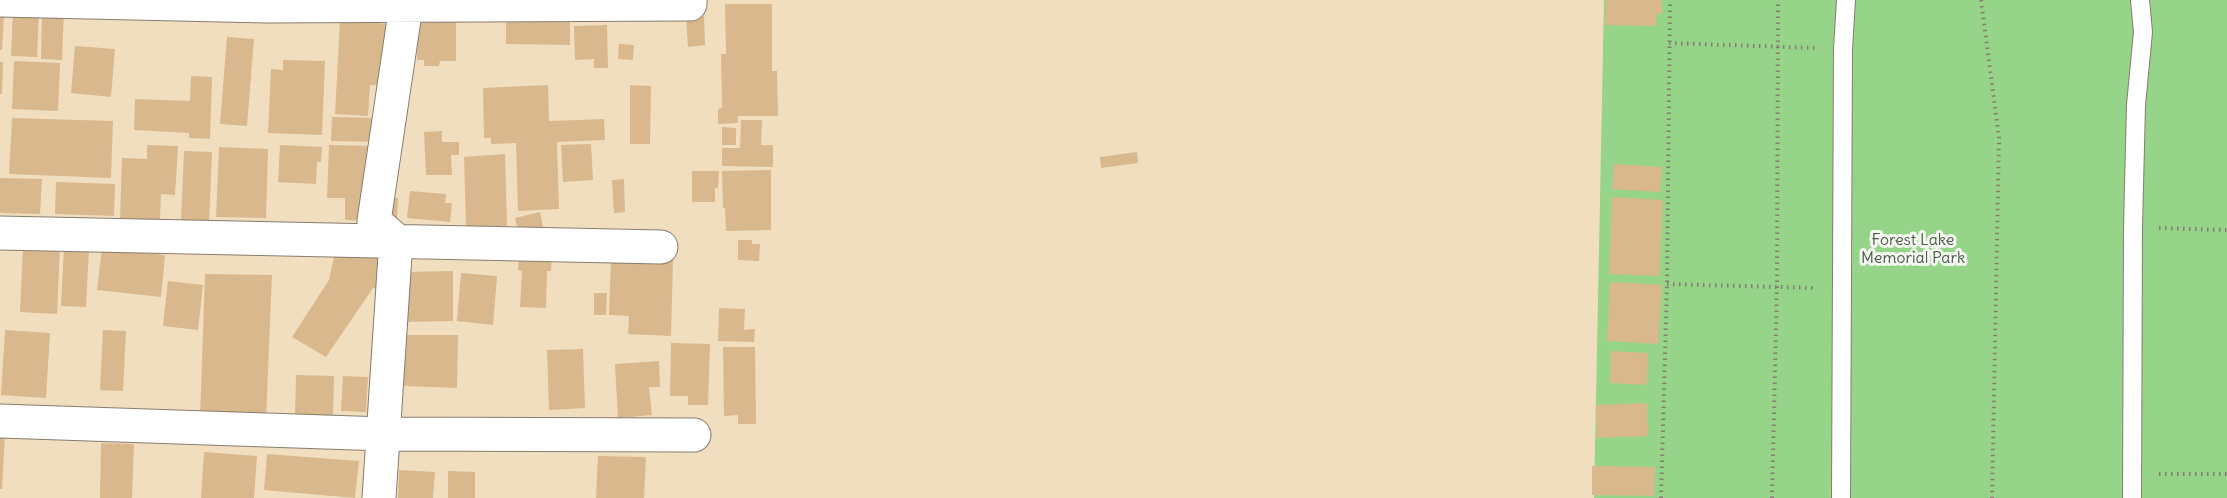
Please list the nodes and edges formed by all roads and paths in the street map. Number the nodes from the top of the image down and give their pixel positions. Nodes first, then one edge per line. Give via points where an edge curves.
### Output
1 (0, 0) edge
2 (690, 0) edge
3 (1670, 0) edge
4 (1778, 0) edge
5 (1846, 0) edge
6 (1981, 0) edge
7 (2140, 0) edge
8 (498, 2) edge
9 (266, 3) edge
10 (406, 6) junction
11 (1669, 43) junction
12 (1778, 47) junction
13 (1843, 49) junction
14 (2133, 227) junction
15 (2227, 230) edge
16 (0, 233) edge
17 (396, 240) junction
18 (661, 247) dead end
19 (1667, 284) junction
20 (1777, 286) junction
21 (1843, 289) junction
22 (0, 421) edge
23 (384, 434) junction
24 (694, 435) dead end
25 (2132, 474) junction
26 (2227, 474) edge
27 (379, 498) edge
28 (1661, 498) edge
29 (1772, 498) edge
30 (1841, 498) edge
31 (1992, 498) edge
32 (2132, 498) edge

1 - 9 street
2 - 8 street via 690,4
3 - 11 path
4 - 12 path
5 - 13 lane
6 - 31 path via 1999,138
7 - 14 lane via 2144,32 2136,105
8 - 10 street
9 - 10 street
10 - 17 street via 374,221
11 - 12 path
11 - 19 path
12 - 13 path
12 - 20 path
13 - 21 lane
14 - 15 path
14 - 25 lane
16 - 17 street
17 - 18 street
17 - 23 street
19 - 20 path
19 - 28 path
20 - 21 path
20 - 29 path
21 - 30 lane
22 - 23 street
23 - 24 street
23 - 27 street
25 - 26 path
25 - 32 lane

